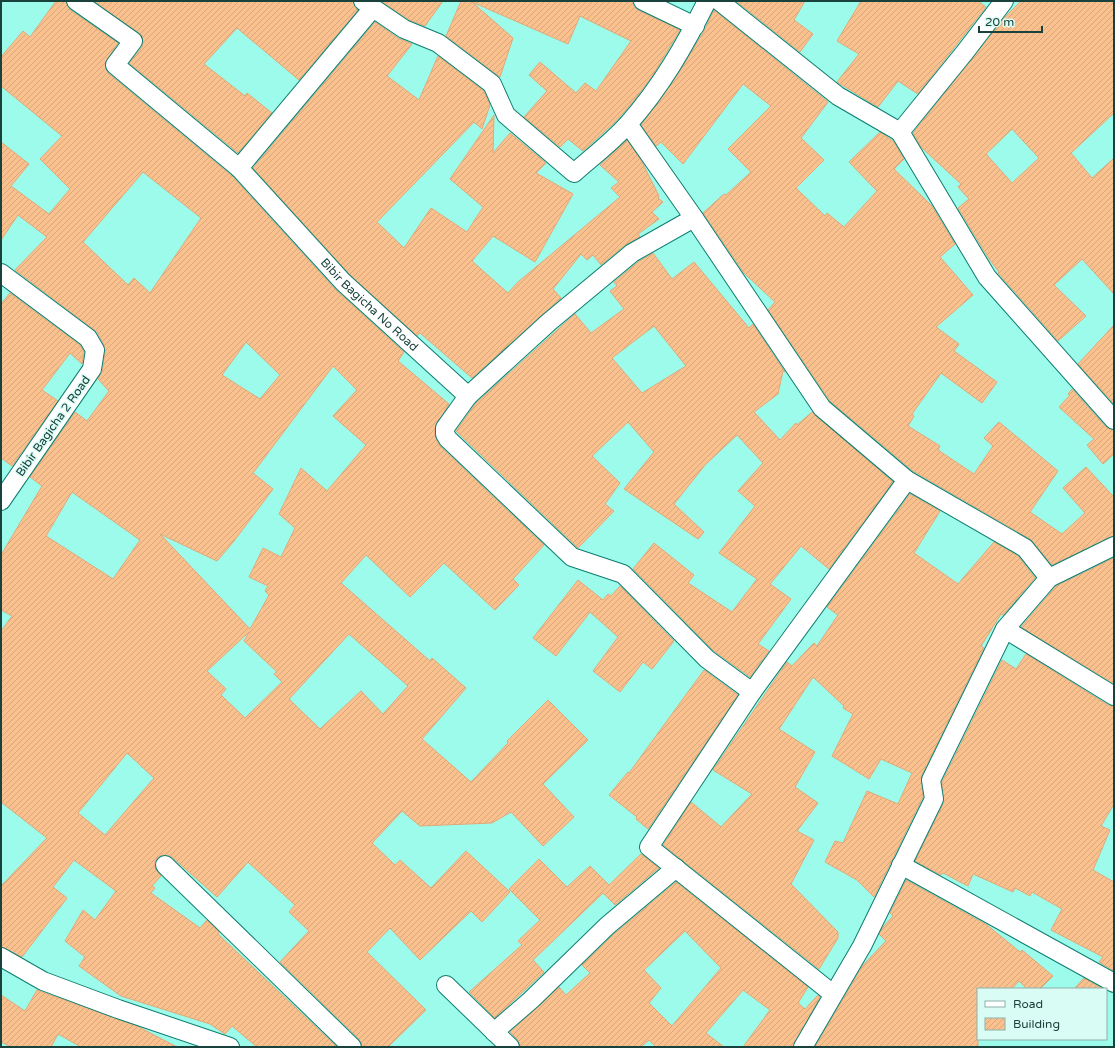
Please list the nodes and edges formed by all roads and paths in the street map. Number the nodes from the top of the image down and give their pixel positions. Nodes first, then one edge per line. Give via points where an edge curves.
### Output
1 (76, 1) edge
2 (643, 1) edge
3 (707, 1) edge
4 (719, 1) edge
5 (1004, 1) edge
6 (368, 5) edge
7 (695, 26) junction
8 (628, 124) junction
9 (900, 132) junction
10 (239, 168) junction
11 (694, 218) junction
12 (1, 274) edge
13 (468, 396) junction
14 (1114, 420) edge
15 (907, 480) junction
16 (1, 501) edge
17 (1114, 546) edge
18 (1050, 578) junction
19 (1006, 629) junction
20 (752, 692) junction
21 (1114, 696) edge
22 (164, 865) dead end
23 (901, 865) junction
24 (676, 868) junction
25 (1, 958) edge
26 (1114, 983) edge
27 (446, 985) dead end
28 (833, 994) junction
29 (494, 1032) junction
30 (230, 1047) edge
31 (351, 1047) edge
32 (510, 1047) edge
33 (803, 1047) edge

1 - 10 street, Bibir Bagicha No Road via 133,41 115,65
2 - 7 street
3 - 7 street
4 - 9 street via 838,96
5 - 9 street
6 - 8 street via 404,30 438,43 492,84 506,115 574,173
6 - 10 street
7 - 8 street via 663,81
8 - 11 street
9 - 14 street via 988,277
10 - 13 street, Bibir Bagicha No Road via 343,282
11 - 13 street via 632,253 549,322
11 - 15 street via 822,408
12 - 16 street, Bibir Bagicha 2 Road via 88,338 95,350 92,369
13 - 20 street via 445,428 448,439 572,557 623,574 707,659
15 - 18 street via 1025,548
15 - 20 street
17 - 18 street
18 - 19 street
19 - 21 street
19 - 23 street via 931,780 934,799
20 - 24 street via 649,847
22 - 31 street
23 - 26 street
23 - 28 street via 862,946
24 - 28 street
24 - 29 street via 606,926 531,1000
25 - 30 street via 43,981
27 - 29 street
28 - 33 street
29 - 32 street

